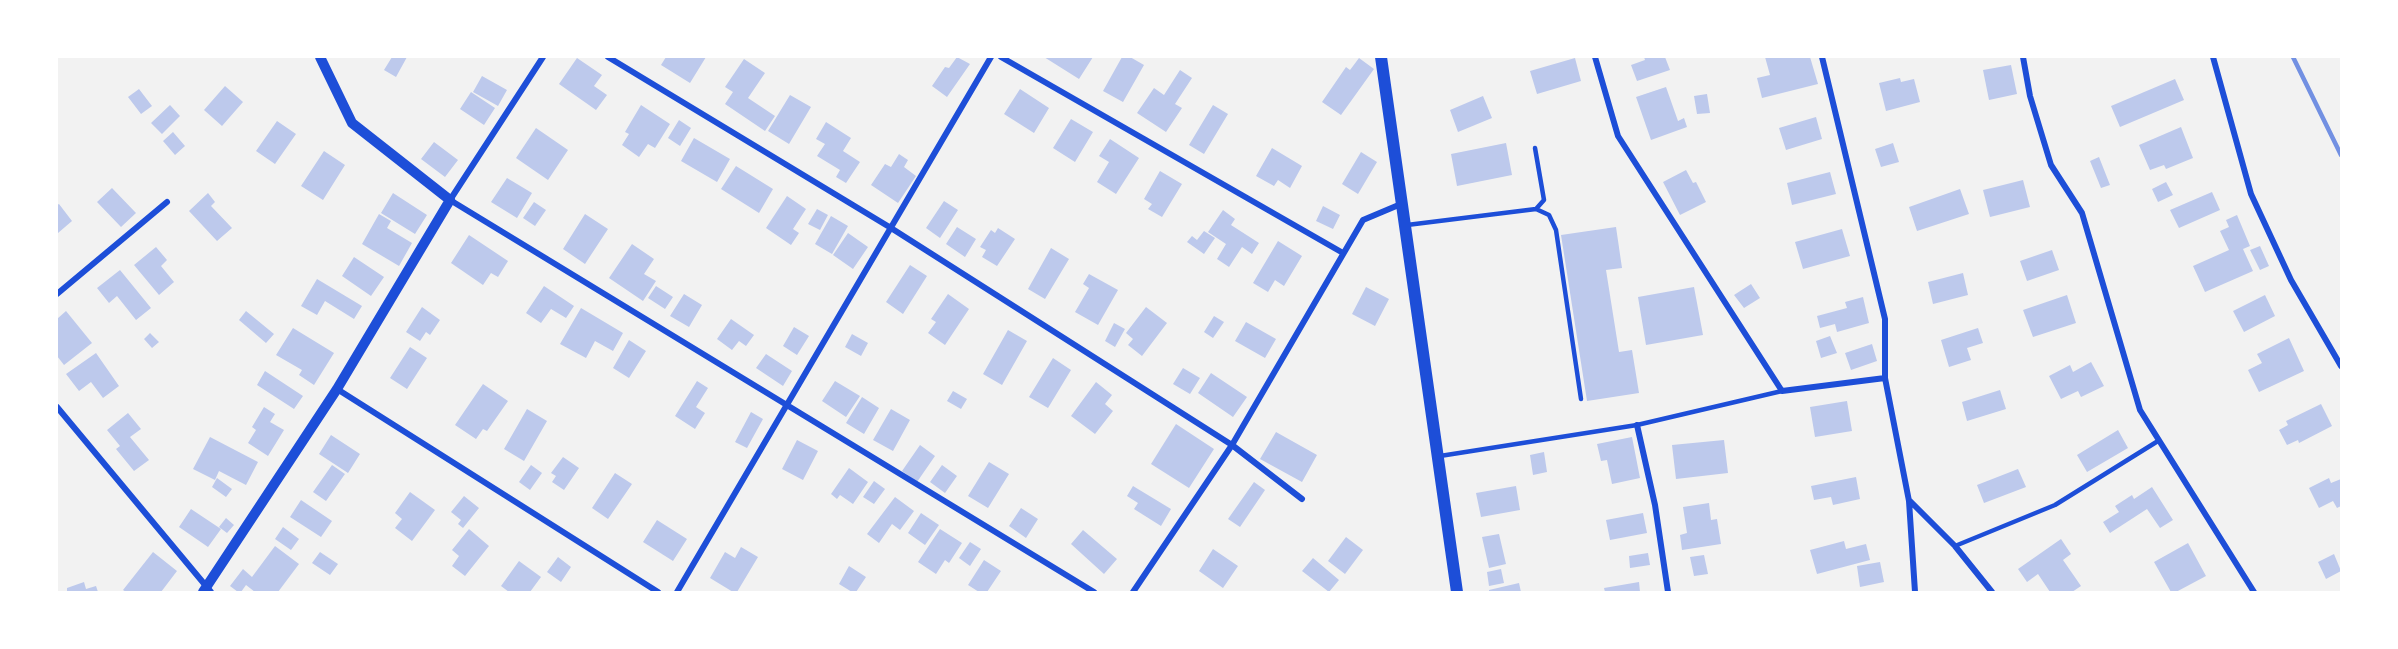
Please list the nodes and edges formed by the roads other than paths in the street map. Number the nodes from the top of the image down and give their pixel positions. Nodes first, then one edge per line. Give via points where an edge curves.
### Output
1 (320, 57) edge
2 (543, 57) edge
3 (608, 57) edge
4 (991, 57) edge
5 (1001, 57) edge
6 (1381, 57) edge
7 (1595, 57) edge
8 (1822, 57) edge
9 (2024, 57) edge
10 (2213, 57) edge
11 (1535, 148) dead end
12 (450, 200) junction
13 (167, 202) dead end
14 (1401, 204) junction
15 (1536, 209) junction
16 (1404, 225) junction
17 (891, 228) junction
18 (1343, 254) junction
19 (57, 294) edge
20 (2341, 366) edge
21 (1885, 378) junction
22 (337, 389) junction
23 (1782, 391) junction
24 (1581, 399) dead end
25 (786, 404) junction
26 (57, 407) edge
27 (1637, 425) junction
28 (2158, 441) junction
29 (1232, 445) junction
30 (1438, 456) junction
31 (1302, 499) dead end
32 (1909, 501) junction
33 (1955, 546) junction
34 (207, 591) edge
35 (658, 592) edge
36 (677, 592) edge
37 (1094, 592) edge
38 (1133, 592) edge
39 (1457, 592) edge
40 (1668, 592) edge
41 (1915, 592) edge
42 (1992, 592) edge
43 (2254, 592) edge

1 - 12 street via 352,123
2 - 12 street
3 - 17 street
4 - 17 street
5 - 18 street
6 - 14 main road
7 - 23 street via 1618,136
8 - 21 street via 1885,319
9 - 28 street via 2030,96 2051,165 2082,213 2140,410
10 - 20 street via 2251,194 2291,280
11 - 15 lane via 1544,201
12 - 22 street
12 - 25 street
13 - 19 street
14 - 16 main road
14 - 18 street via 1363,220
15 - 16 lane
15 - 24 lane via 1549,215 1556,230
16 - 30 main road
17 - 25 street
17 - 29 street
18 - 29 street
21 - 23 street
21 - 32 street
22 - 34 street
22 - 35 street
23 - 27 lane
25 - 36 street
25 - 37 street
26 - 34 street
27 - 30 lane
27 - 40 street via 1655,505
28 - 33 lane via 2055,505
28 - 43 street
29 - 31 street
29 - 38 street
30 - 39 main road
32 - 33 street
32 - 41 street
33 - 42 street

